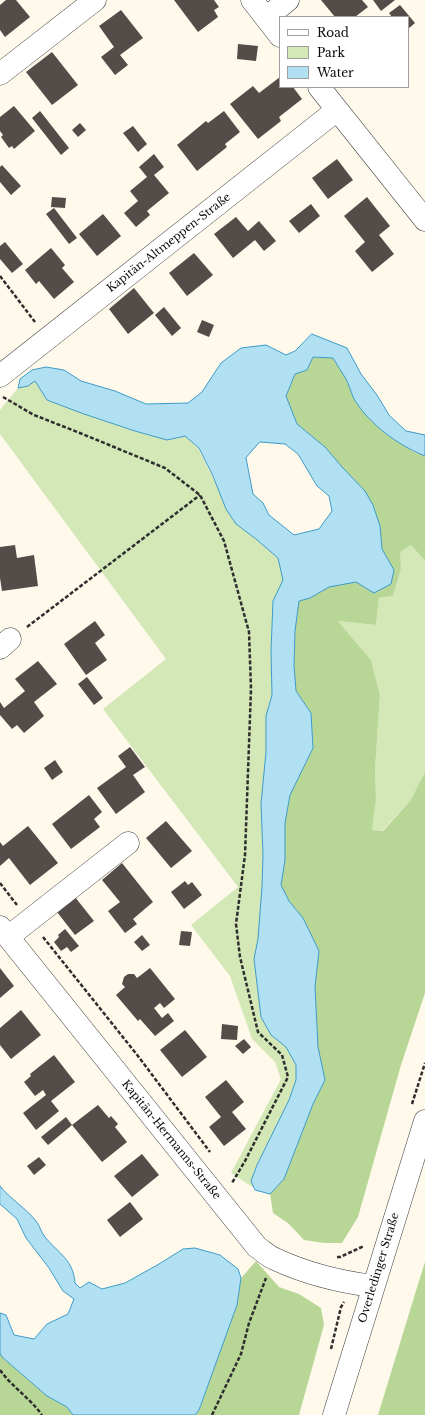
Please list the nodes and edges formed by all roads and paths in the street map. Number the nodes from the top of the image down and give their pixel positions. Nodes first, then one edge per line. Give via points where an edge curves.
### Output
1 (94, 0) edge
2 (252, 0) edge
3 (288, 0) edge
4 (266, 18) junction
5 (279, 35) edge
6 (0, 74) edge
7 (321, 88) edge
8 (337, 110) junction
9 (425, 220) edge
10 (0, 276) edge
11 (48, 338) junction
12 (1, 384) edge
13 (200, 495) junction
14 (5, 644) edge
15 (128, 843) dead end
16 (0, 883) edge
17 (29, 920) junction
18 (4, 932) edge
19 (425, 1121) edge
20 (211, 1154) dead end
21 (226, 1180) dead end
22 (366, 1246) dead end
23 (332, 1256) dead end
24 (274, 1259) junction
25 (373, 1286) junction
26 (0, 1370) edge
27 (42, 1415) edge
28 (212, 1415) edge
29 (334, 1415) edge

1 - 6 street
2 - 4 street
3 - 4 street
4 - 5 street
7 - 8 street
8 - 9 street
8 - 11 street, Kapitän-Altmeppen-Straße
10 - 11 path
11 - 12 street, Kapitän-Altmeppen-Straße
12 - 13 path via 3,397 34,415 165,468
13 - 14 path
13 - 21 path via 224,541 249,632 251,689 245,855 236,924 240,957 258,1032 282,1055 288,1076 230,1186
15 - 17 street, Kapitän-Hermanns-Straße
16 - 17 path
17 - 18 street, Kapitän-Hermanns-Straße
17 - 20 path via 138,1056
18 - 24 street, Kapitän-Hermanns-Straße via 257,1248
19 - 25 street, Overledinger Straße
22 - 23 path, Overledinger Straße via 340,1257
24 - 25 street, Kapitän-Hermanns-Straße via 322,1276
24 - 28 path via 252,1316 241,1354
25 - 29 street, Overledinger Straße
26 - 27 path

